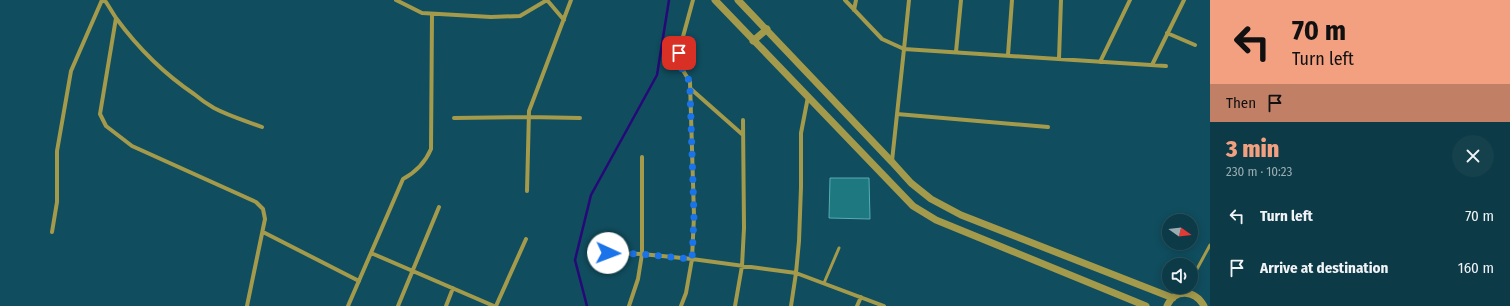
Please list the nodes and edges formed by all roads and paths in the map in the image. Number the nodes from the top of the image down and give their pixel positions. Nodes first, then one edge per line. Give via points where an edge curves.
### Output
1 (102, 0) edge
2 (396, 0) edge
3 (547, 0) edge
4 (571, 0) edge
5 (693, 0) edge
6 (715, 0) edge
7 (738, 0) edge
8 (845, 0) edge
9 (856, 0) edge
10 (909, 0) edge
11 (961, 0) edge
12 (1012, 0) edge
13 (1061, 0) edge
14 (1130, 0) edge
15 (1184, 0) edge
16 (854, 10) junction
17 (432, 14) junction
18 (116, 18) junction
19 (564, 20) junction
20 (767, 29) junction
21 (1168, 34) junction
22 (753, 41) junction
23 (1195, 45) dead end
24 (904, 49) junction
25 (956, 52) junction
26 (1008, 56) junction
27 (1058, 59) junction
28 (1100, 62) junction
29 (1152, 65) junction
30 (1166, 66) dead end
31 (690, 90) junction
32 (808, 97) junction
33 (897, 114) junction
34 (528, 116) junction
35 (454, 118) dead end
36 (580, 118) dead end
37 (743, 120) dead end
38 (262, 127) dead end
39 (1048, 127) dead end
40 (743, 135) junction
41 (642, 158) dead end
42 (892, 162) junction
43 (527, 191) dead end
44 (439, 207) dead end
45 (52, 232) dead end
46 (263, 232) junction
47 (526, 239) dead end
48 (1210, 245) edge
49 (839, 248) dead end
50 (371, 253) junction
51 (608, 253) dead end
52 (642, 254) junction
53 (692, 259) junction
54 (742, 266) junction
55 (1198, 267) edge
56 (412, 270) junction
57 (796, 273) junction
58 (359, 281) junction
59 (824, 283) junction
60 (453, 288) junction
61 (1180, 294) edge
62 (1193, 294) edge
63 (861, 297) junction
64 (1173, 298) junction
65 (247, 306) edge
66 (348, 306) edge
67 (398, 306) edge
68 (446, 306) edge
69 (495, 306) edge
70 (628, 306) edge
71 (681, 306) edge
72 (735, 306) edge
73 (791, 306) edge
74 (857, 306) edge
75 (884, 306) edge
76 (1146, 306) edge
77 (1167, 306) edge
78 (1204, 306) edge

1 - 18 street
1 - 45 street via 71,71 57,151 57,202
2 - 17 street via 422,13
3 - 17 street via 520,16
3 - 19 street
4 - 19 street
5 - 31 street via 678,62 690,82
6 - 22 street
7 - 20 street
8 - 16 street
9 - 16 street
10 - 24 street
11 - 25 street
12 - 26 street
13 - 27 street
14 - 28 street
15 - 21 street
16 - 24 street via 882,39
17 - 50 street via 431,149 426,160 403,179
18 - 38 street via 142,51 184,87 212,107
18 - 46 street via 100,114 106,126 132,146 256,202 264,209
19 - 34 street
20 - 22 street
20 - 42 street
21 - 23 street
21 - 29 street
22 - 32 street
24 - 25 street
24 - 33 street
25 - 26 street
26 - 27 street
27 - 28 street
28 - 29 street
29 - 30 street
31 - 40 street
31 - 53 street via 694,216
32 - 57 street via 801,133 801,194
32 - 76 street via 913,206 936,220
33 - 39 street
33 - 42 street
34 - 35 street
34 - 36 street
34 - 43 street
37 - 40 street
40 - 54 street
41 - 52 street
42 - 64 street via 916,187 961,215
44 - 56 street
46 - 58 street
46 - 65 street
47 - 69 street
48 - 55 lane
49 - 59 lane
50 - 56 street
50 - 58 street
51 - 52 street
52 - 53 street
52 - 70 street via 638,279
53 - 54 street
53 - 71 street
54 - 57 street
54 - 72 street
56 - 60 street
56 - 67 street
57 - 59 street
57 - 73 street
58 - 66 street
59 - 63 street
60 - 68 street
60 - 69 street
61 - 64 street
62 - 78 street
63 - 74 street
63 - 75 street
64 - 77 street

